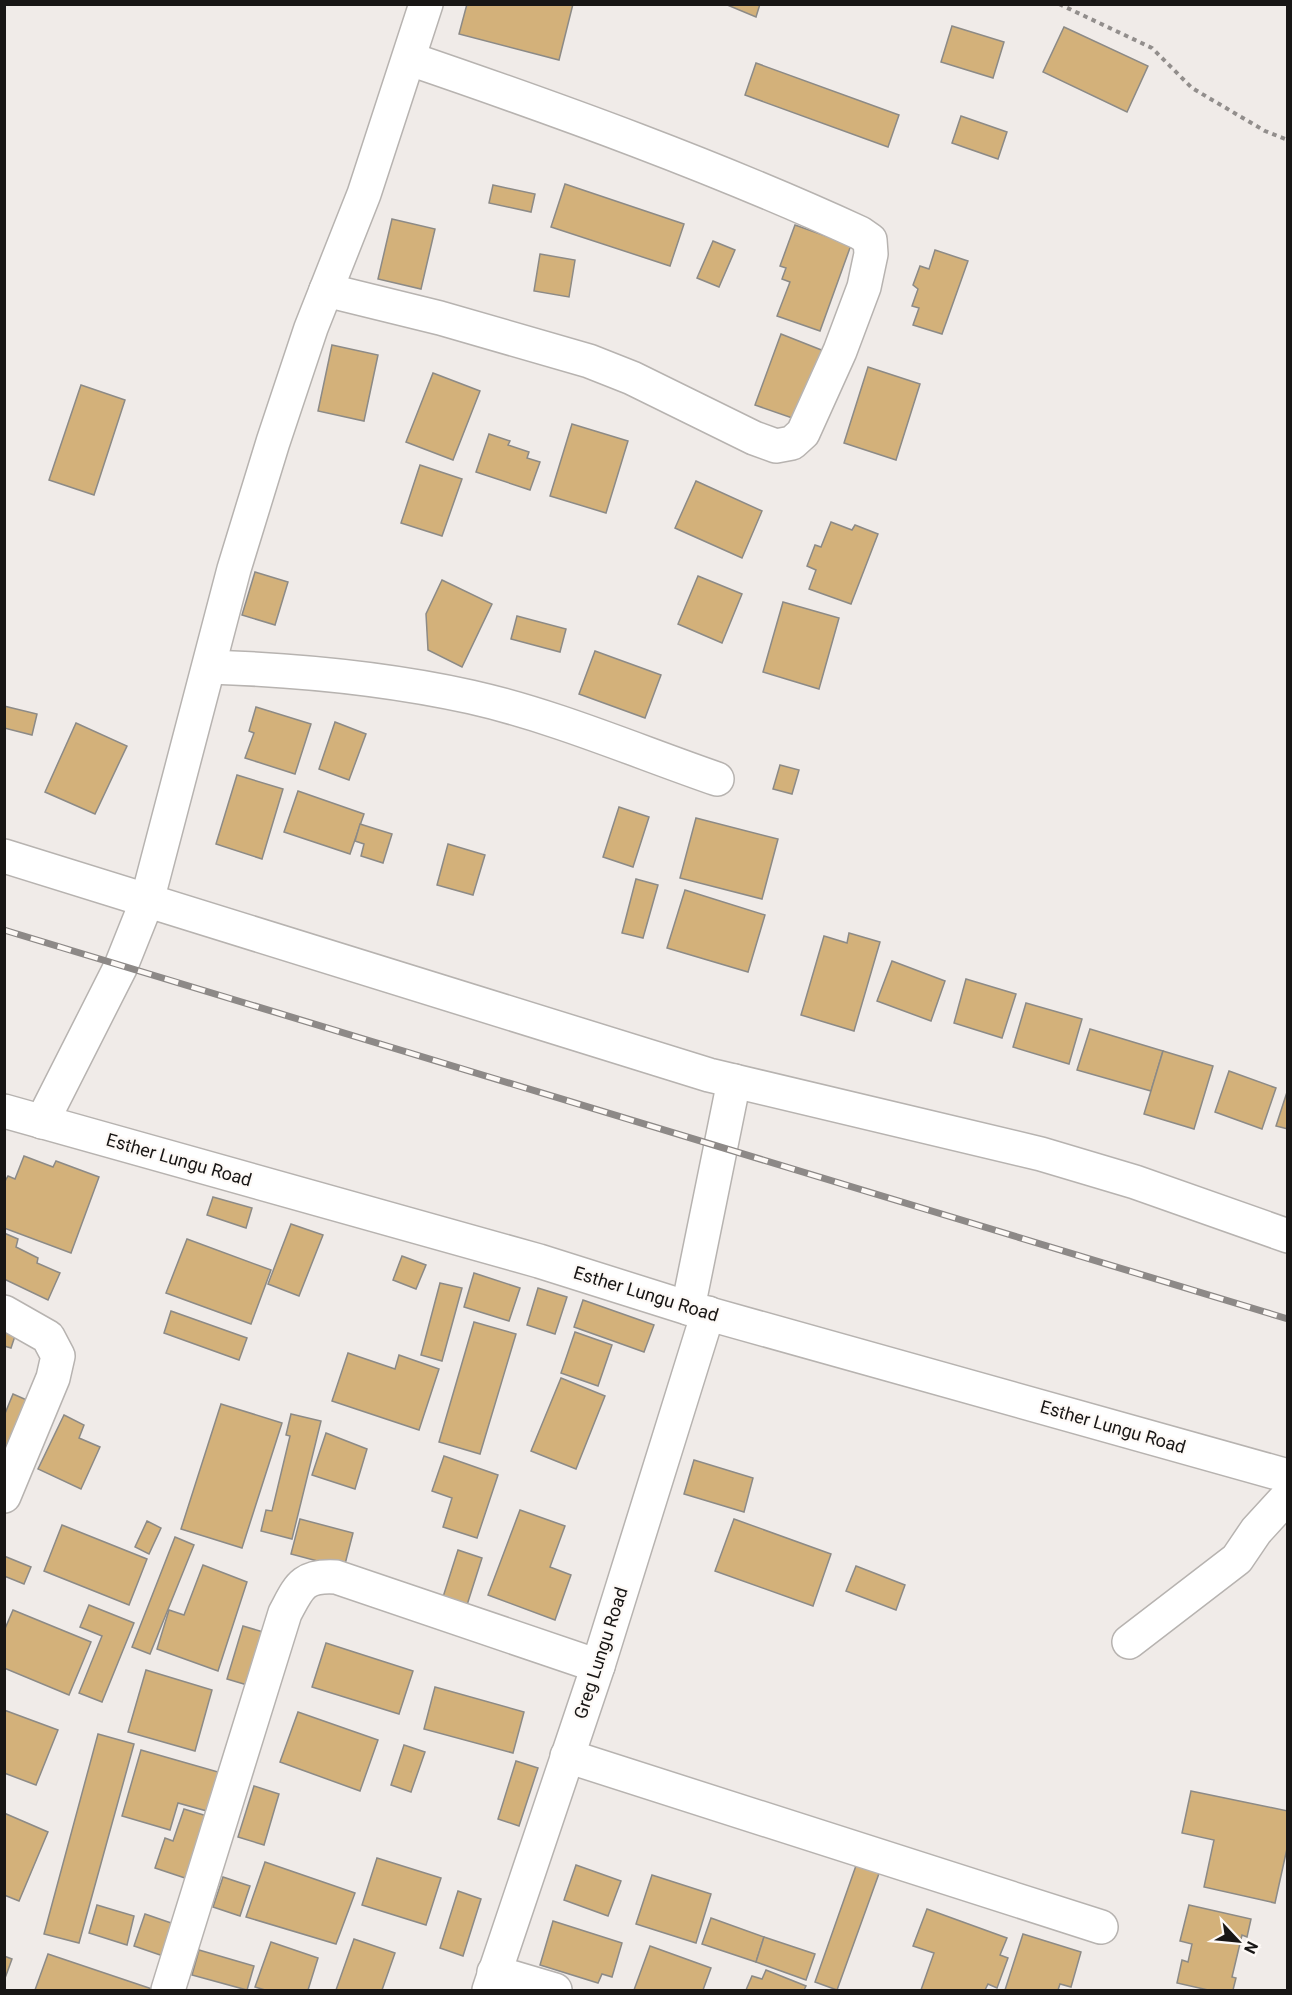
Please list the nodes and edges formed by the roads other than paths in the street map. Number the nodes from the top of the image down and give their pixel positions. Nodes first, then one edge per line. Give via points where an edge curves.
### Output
1 (426, 4) edge
2 (410, 59) junction
3 (326, 290) junction
4 (210, 667) junction
5 (717, 779) dead end
6 (4, 856) edge
7 (147, 902) junction
8 (734, 1081) junction
9 (4, 1112) edge
10 (42, 1122) junction
11 (1287, 1236) edge
12 (698, 1311) junction
13 (4, 1312) edge
14 (1287, 1476) edge
15 (4, 1496) edge
16 (1287, 1496) edge
17 (1129, 1642) dead end
18 (598, 1666) junction
19 (567, 1756) junction
20 (1101, 1926) dead end
21 (492, 1982) edge
22 (168, 1990) edge
23 (555, 1990) edge

1 - 2 street
2 - 3 street
2 - 3 street via 698,164 860,233 870,240 871,247 864,287 803,433 792,443 776,446 589,361
3 - 4 street via 234,569
4 - 5 street via 380,680 473,698 555,722
4 - 7 street
6 - 7 street
7 - 8 street
7 - 10 street via 121,966
8 - 11 street via 1041,1155 1135,1182
8 - 12 street, Greg Lungu Road
9 - 10 street, Esther Lungu Road
10 - 12 street, Esther Lungu Road via 539,1261
12 - 14 street, Esther Lungu Road
12 - 18 street, Greg Lungu Road
13 - 15 street via 48,1337 57,1356 53,1378
16 - 17 street via 1238,1559
18 - 19 street, Greg Lungu Road
18 - 22 street via 336,1577 316,1576 300,1585 285,1613
19 - 20 street
19 - 21 street, Greg Lungu Road
21 - 23 street

